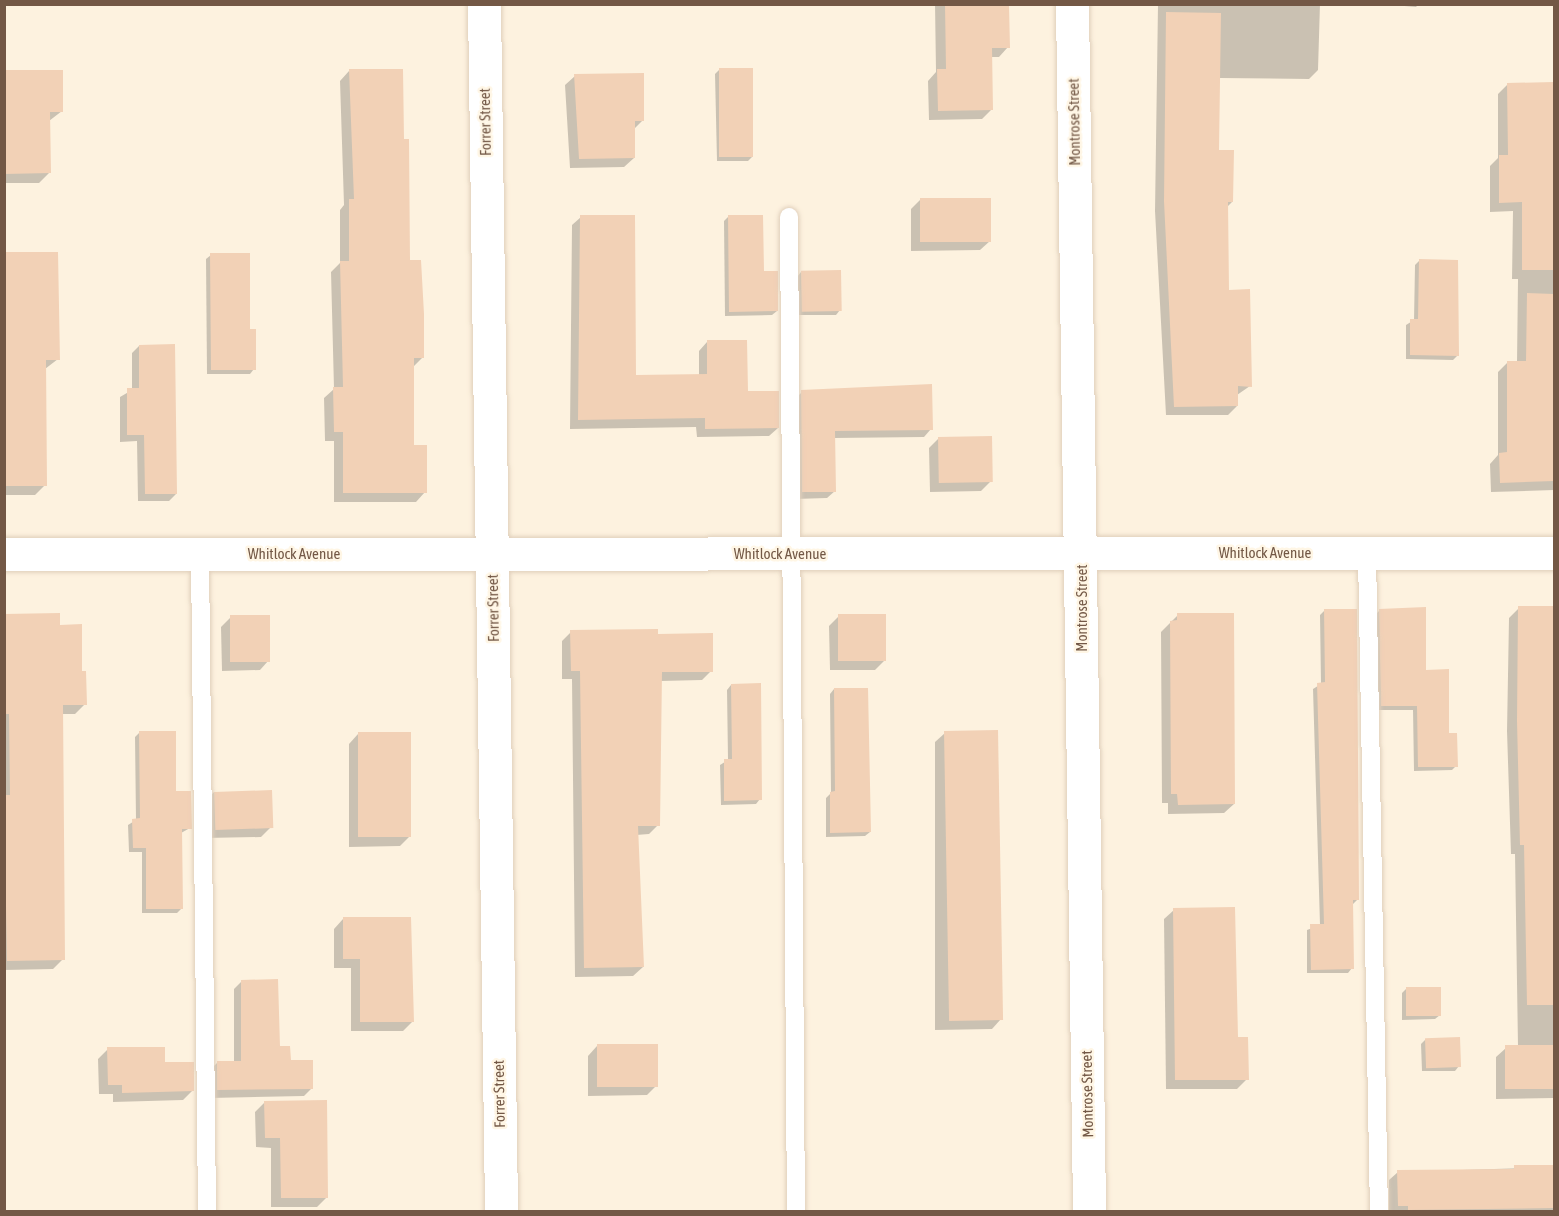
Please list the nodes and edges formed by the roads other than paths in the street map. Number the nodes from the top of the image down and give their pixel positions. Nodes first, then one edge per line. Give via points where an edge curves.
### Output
1 (484, 4) edge
2 (1072, 4) edge
3 (789, 217) dead end
4 (1367, 553) junction
5 (1554, 553) edge
6 (4, 554) edge
7 (200, 554) junction
8 (491, 554) junction
9 (791, 554) junction
10 (1082, 554) junction
11 (207, 1212) edge
12 (501, 1212) edge
13 (796, 1212) edge
14 (1089, 1212) edge
15 (1379, 1212) edge

1 - 8 street, Forrer Street
2 - 10 street, Montrose Street
3 - 9 lane
4 - 5 street, Whitlock Avenue
4 - 10 street, Whitlock Avenue
4 - 15 lane
6 - 7 street, Whitlock Avenue
7 - 8 street, Whitlock Avenue
7 - 11 lane
8 - 9 street, Whitlock Avenue
8 - 12 street, Forrer Street
9 - 10 street, Whitlock Avenue
9 - 13 lane
10 - 14 street, Montrose Street

